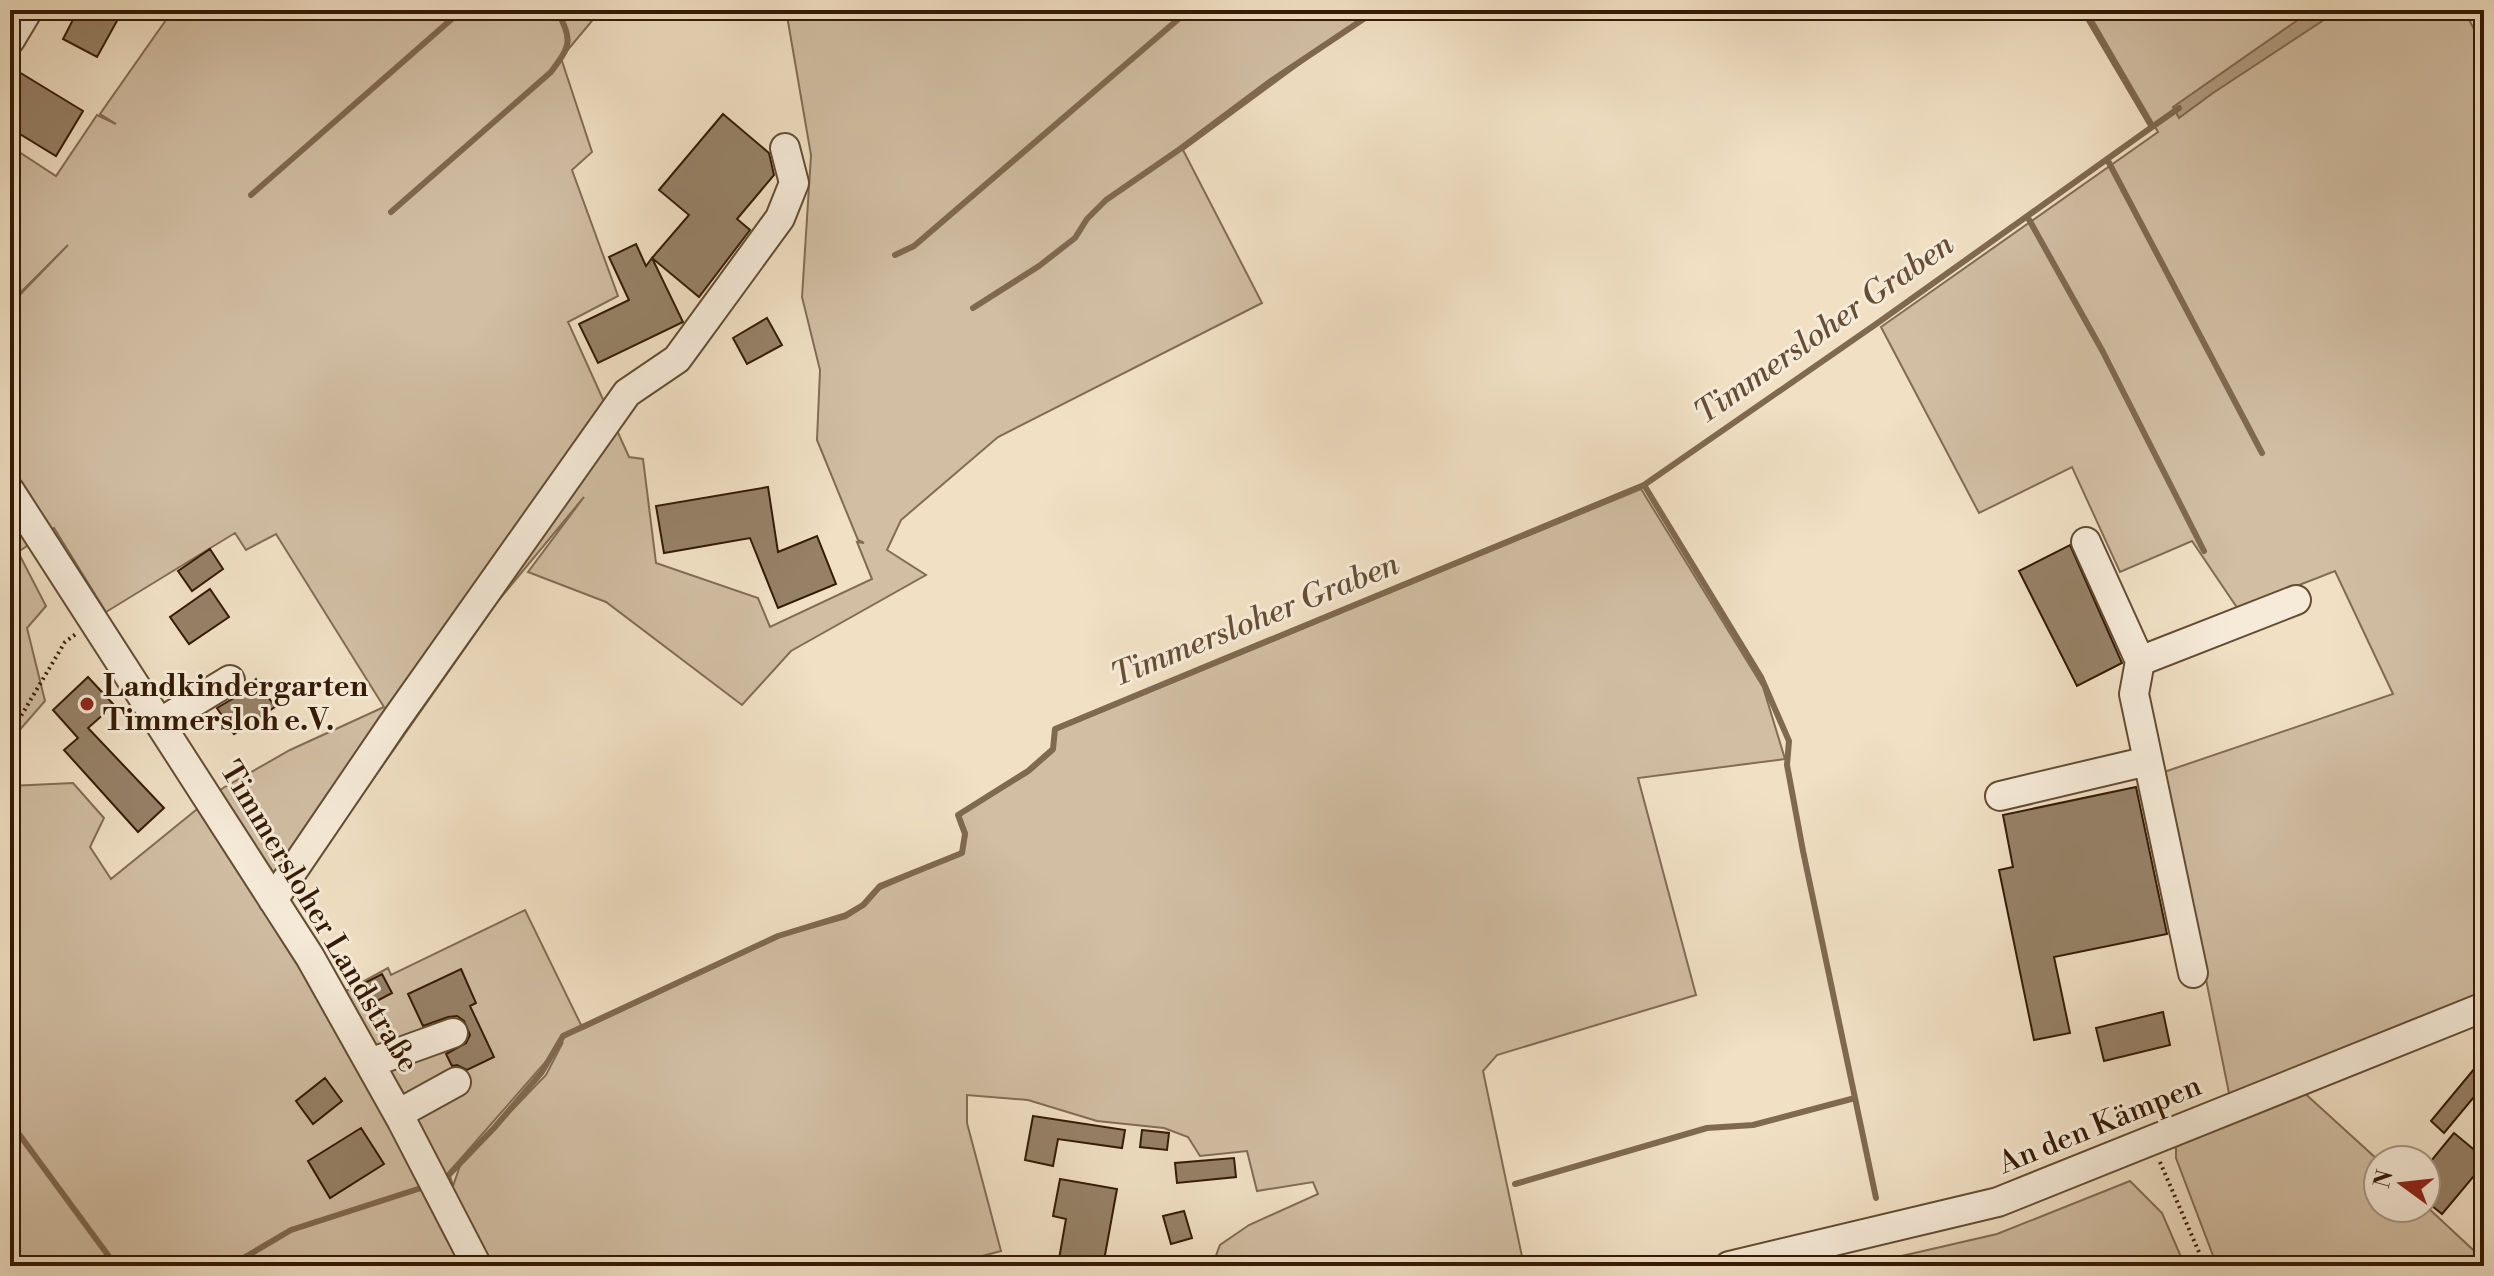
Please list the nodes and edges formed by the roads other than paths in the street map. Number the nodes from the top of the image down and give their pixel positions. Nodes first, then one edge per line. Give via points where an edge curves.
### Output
1 (28, 10) edge
2 (10, 40) edge
3 (785, 148) dead end
4 (10, 491) edge
5 (2086, 542) dead end
6 (2296, 600) dead end
7 (2140, 661) junction
8 (230, 680) dead end
9 (161, 722) junction
10 (2148, 761) junction
11 (2000, 796) dead end
12 (273, 900) junction
13 (2193, 973) dead end
14 (2484, 1007) edge
15 (453, 1033) dead end
16 (370, 1063) junction
17 (456, 1082) dead end
18 (398, 1114) junction
19 (477, 1266) edge
20 (1729, 1266) edge

1 - 2 street
3 - 12 street via 794,183 780,218 677,359 627,393
4 - 9 street, Timmersloher Landstraße
5 - 7 street
6 - 7 street
7 - 10 street via 2134,694
8 - 9 street
9 - 12 street, Timmersloher Landstraße
10 - 11 street
10 - 13 street
12 - 16 street, Timmersloher Landstraße
14 - 20 street, An den Kämpen via 1998,1202
15 - 16 street
16 - 18 street, Timmersloher Landstraße
17 - 18 street
18 - 19 street, Timmersloher Landstraße

